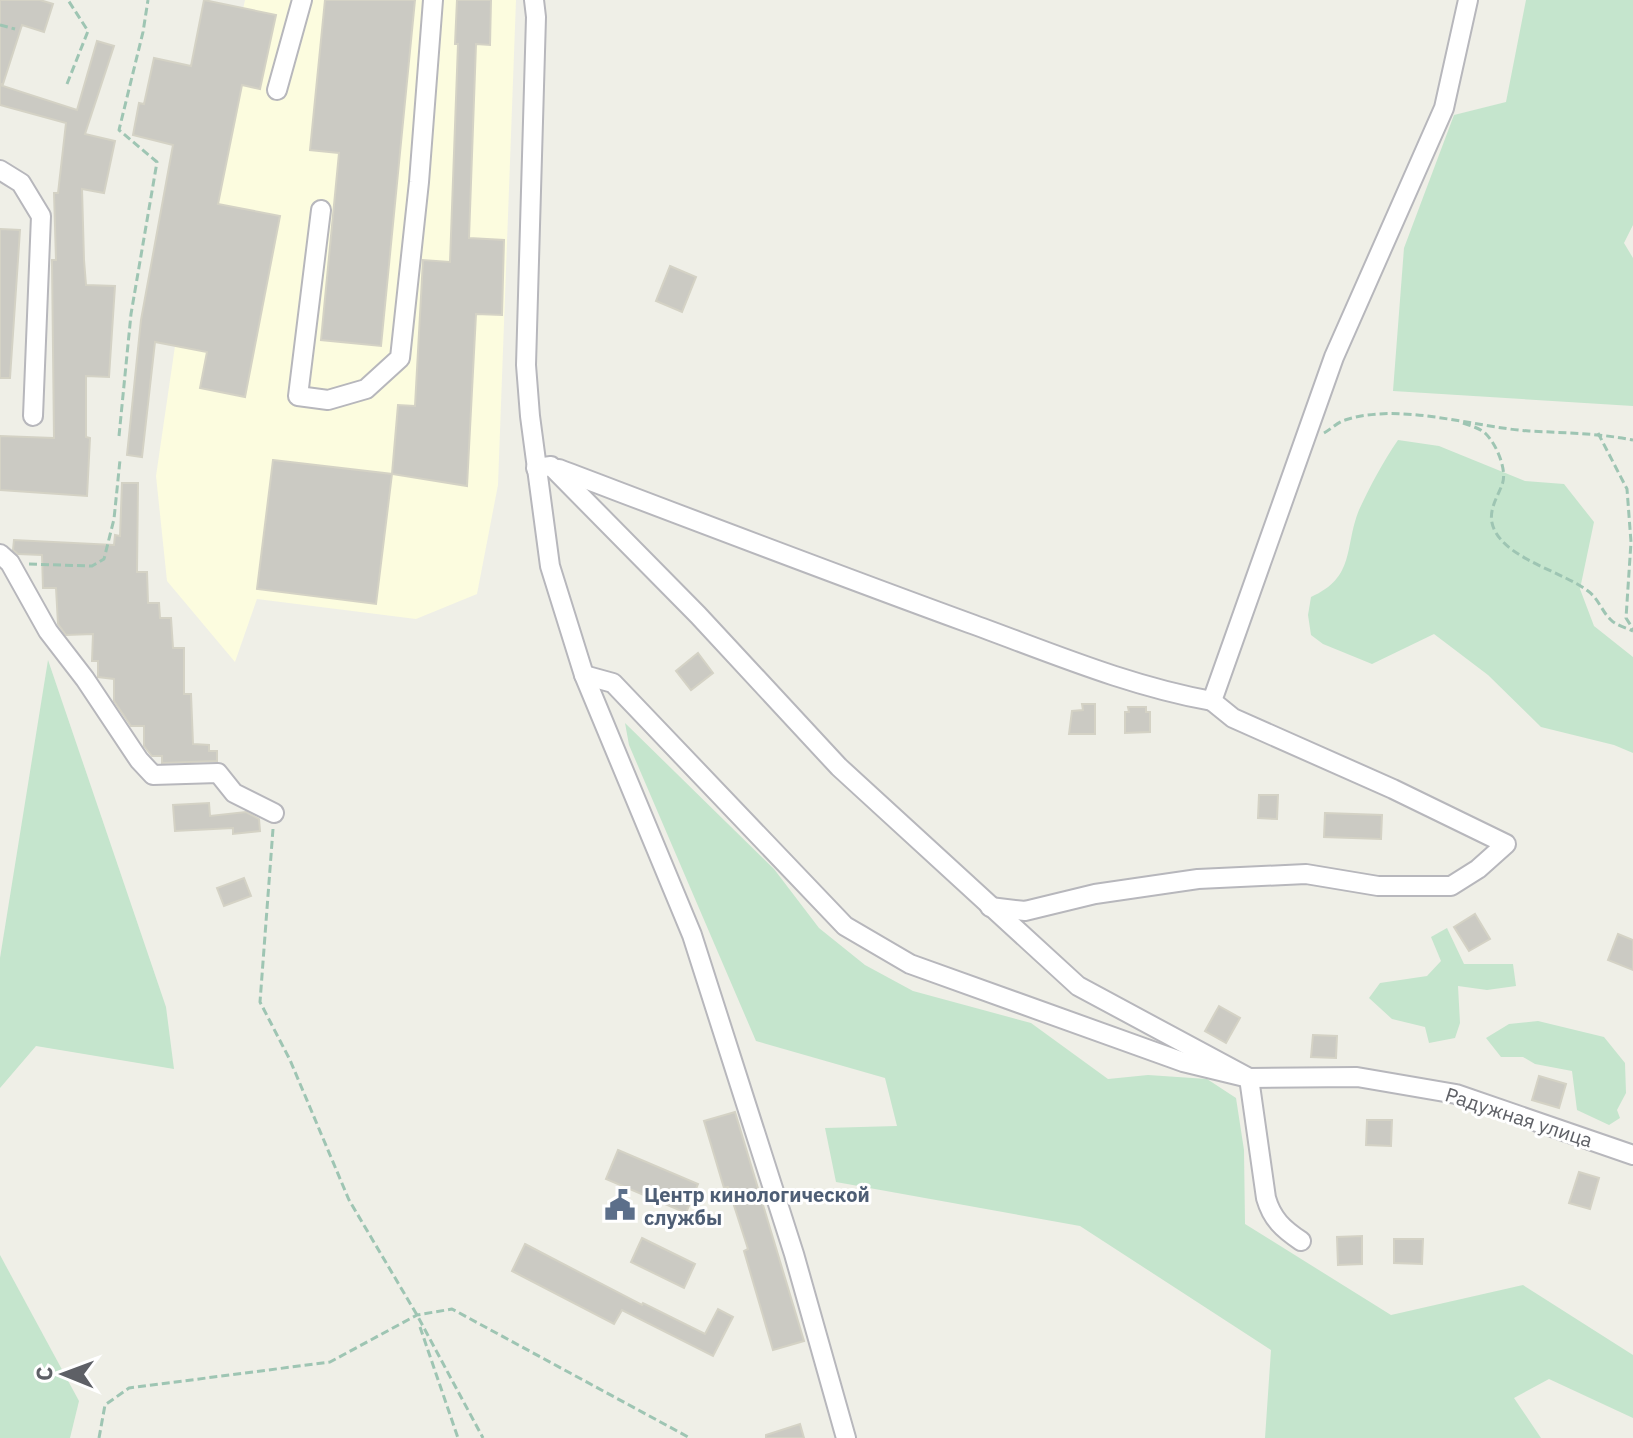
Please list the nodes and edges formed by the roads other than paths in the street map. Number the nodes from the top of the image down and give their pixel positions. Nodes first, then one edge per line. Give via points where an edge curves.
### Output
1 (302, 0) edge
2 (433, 0) edge
3 (534, 0) edge
4 (1468, 0) edge
5 (277, 90) dead end
6 (0, 170) edge
7 (321, 210) dead end
8 (33, 416) dead end
9 (543, 467) junction
10 (5, 559) edge
11 (584, 675) junction
12 (1212, 701) junction
13 (274, 813) road end
14 (990, 907) junction
15 (1249, 1078) junction
16 (1633, 1155) edge
17 (1301, 1241) dead end
18 (846, 1438) edge

1 - 5 street
2 - 7 street via 400,358 366,389 328,400 298,396
3 - 9 street via 526,365
4 - 12 street via 1444,108 1334,357
6 - 8 street via 21,183 41,216
9 - 11 street via 550,566
9 - 12 street via 1074,661 1163,692
9 - 14 street via 698,615 839,767
10 - 13 street via 48,631 153,775 218,773 234,793
11 - 15 street via 613,683 845,926 910,964 1008,1001 1183,1062
11 - 18 street via 692,935 794,1254
12 - 14 street via 1233,718 1506,844 1451,886 1378,886 1306,874 1275,875 1198,879 1025,911
14 - 15 street via 1078,986
15 - 16 street, Радужная улица via 1357,1077 1456,1094
15 - 17 street via 1270,1214

